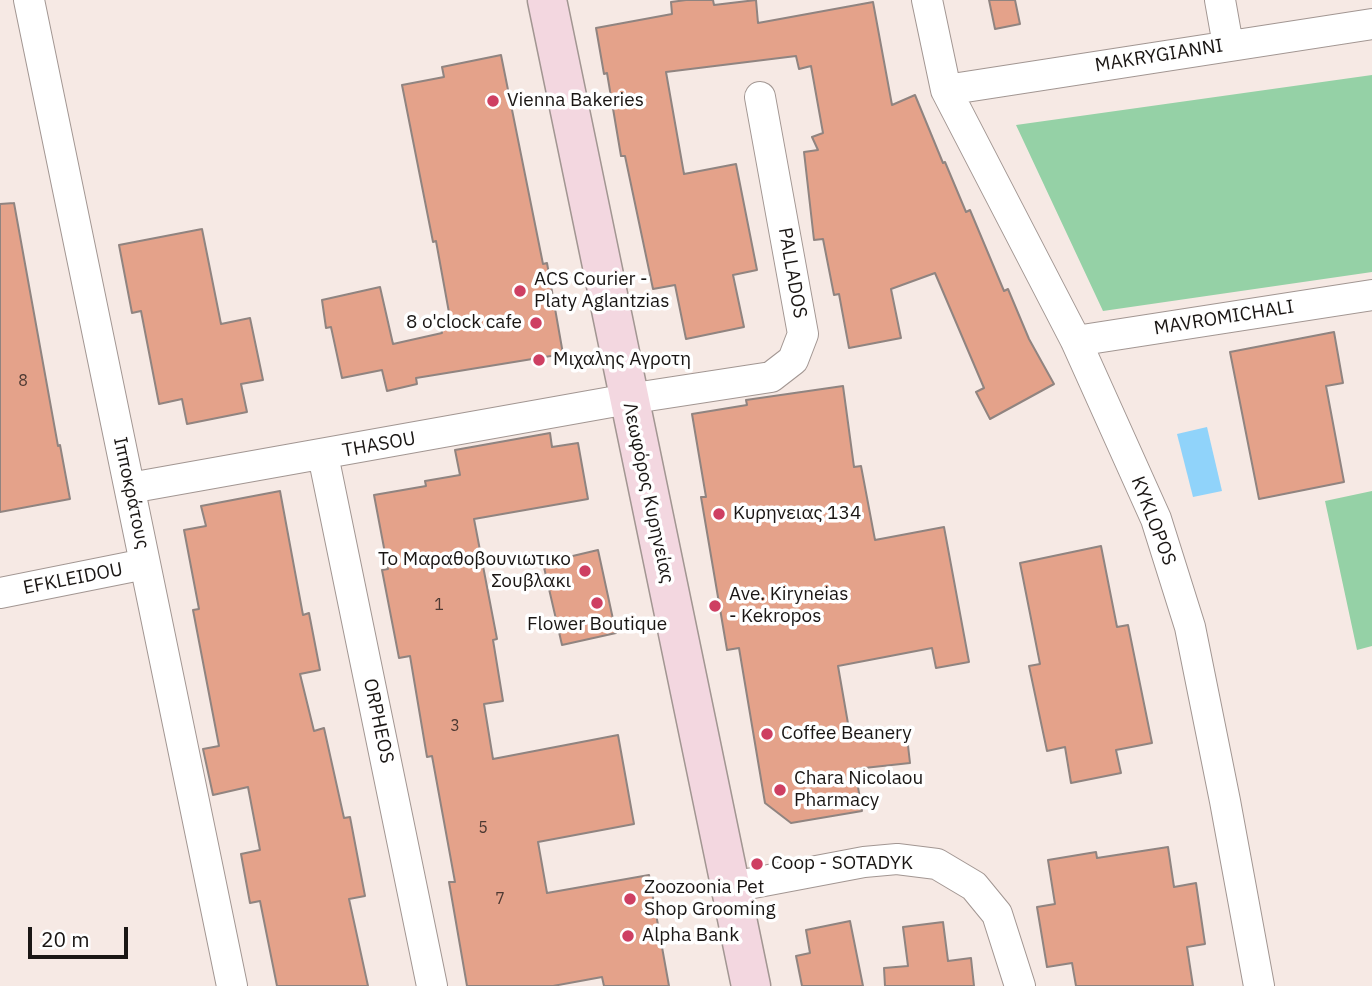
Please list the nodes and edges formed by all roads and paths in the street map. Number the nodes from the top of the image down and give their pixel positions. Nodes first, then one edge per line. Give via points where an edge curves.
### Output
1 (29, 0) edge
2 (547, 0) edge
3 (927, 0) edge
4 (1220, 0) edge
5 (1372, 24) edge
6 (1228, 45) junction
7 (946, 90) junction
8 (760, 97) dead end
9 (1372, 295) edge
10 (1076, 341) junction
11 (628, 399) junction
12 (323, 455) junction
13 (130, 488) junction
14 (145, 564) junction
15 (0, 593) edge
16 (732, 887) junction
17 (232, 986) edge
18 (432, 986) edge
19 (751, 986) edge
20 (1020, 986) edge
21 (1259, 986) edge

1 - 13 street, Ιπποκράτους
2 - 11 main road, Λεωφόρος Κυρηνείας
3 - 7 street, KYKLOPOS
4 - 6 street
5 - 6 street, MAKRYGIANNI
6 - 7 street, MAKRYGIANNI
7 - 10 street, KYKLOPOS
8 - 11 street, PALLADOS via 803,334 793,360 771,377
9 - 10 street, MAVROMICHALI
10 - 21 street, KYKLOPOS via 1156,519 1190,627
11 - 12 street, THASOU
11 - 16 main road, Λεωφόρος Κυρηνείας
12 - 13 street, THASOU
12 - 18 street, ORPHEOS
13 - 14 street, Ιπποκράτους
14 - 15 street, EFKLEIDOU
14 - 17 street, Ιπποκράτους
16 - 19 main road, Λεωφόρος Κυρηνείας
16 - 20 street via 864,862 897,859 937,864 974,886 997,914

